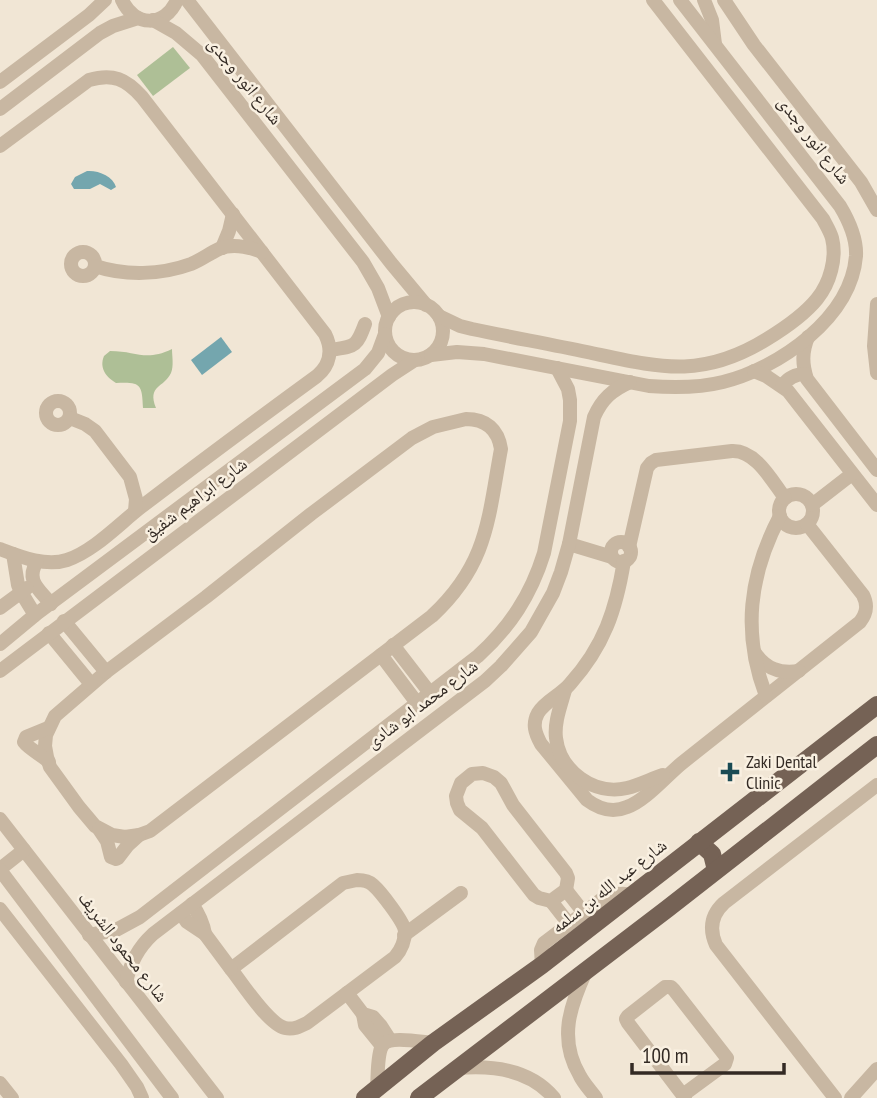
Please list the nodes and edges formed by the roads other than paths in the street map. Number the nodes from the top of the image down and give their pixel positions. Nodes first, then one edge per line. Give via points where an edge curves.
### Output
1 (105, 0) edge
2 (122, 0) edge
3 (177, 0) edge
4 (187, 0) edge
5 (653, 0) edge
6 (680, 0) edge
7 (704, 0) edge
8 (724, 0) edge
9 (146, 19) junction
10 (716, 45) junction
11 (0, 82) edge
12 (0, 109) edge
13 (0, 146) edge
14 (871, 184) edge
15 (877, 210) edge
16 (233, 214) junction
17 (222, 248) junction
18 (262, 252) junction
19 (95, 266) dead end
20 (831, 272) junction
21 (853, 275) junction
22 (877, 303) edge
23 (426, 305) junction
24 (439, 316) junction
25 (389, 317) junction
26 (365, 324) dead end
27 (386, 334) junction
28 (808, 337) junction
29 (330, 350) junction
30 (431, 355) junction
31 (415, 360) junction
32 (687, 367) junction
33 (557, 368) junction
34 (365, 369) junction
35 (754, 371) junction
36 (877, 373) edge
37 (805, 374) junction
38 (630, 382) junction
39 (782, 386) junction
40 (375, 387) junction
41 (687, 388) junction
42 (70, 418) dead end
43 (570, 421) junction
44 (592, 425) junction
45 (850, 470) junction
46 (877, 470) edge
47 (130, 477) junction
48 (164, 489) junction
49 (785, 498) junction
50 (809, 501) junction
51 (877, 505) edge
52 (135, 511) junction
53 (780, 516) junction
54 (807, 524) junction
55 (570, 540) junction
56 (6, 552) edge
57 (616, 555) junction
58 (37, 561) junction
59 (34, 584) junction
60 (77, 584) junction
61 (21, 592) junction
62 (91, 601) junction
63 (51, 604) junction
64 (0, 608) edge
65 (36, 615) junction
66 (64, 621) junction
67 (49, 633) junction
68 (0, 644) edge
69 (393, 645) junction
70 (754, 652) junction
71 (381, 655) junction
72 (0, 671) edge
73 (799, 671) junction
74 (106, 672) junction
75 (91, 684) junction
76 (565, 690) junction
77 (430, 693) junction
78 (766, 696) junction
79 (417, 703) junction
80 (877, 705) edge
81 (48, 728) junction
82 (877, 745) edge
83 (48, 762) junction
84 (670, 772) junction
85 (877, 785) edge
86 (734, 816) junction
87 (0, 819) edge
88 (99, 829) junction
89 (139, 835) junction
90 (755, 840) junction
91 (699, 842) junction
92 (24, 850) junction
93 (0, 870) edge
94 (716, 870) junction
95 (566, 890) junction
96 (461, 893) dead end
97 (631, 895) junction
98 (551, 901) junction
99 (158, 903) junction
100 (0, 909) edge
101 (181, 913) junction
102 (584, 913) junction
103 (569, 925) junction
104 (89, 935) junction
105 (404, 935) junction
106 (542, 965) junction
107 (231, 969) junction
108 (586, 971) junction
109 (126, 982) junction
110 (347, 993) junction
111 (386, 1043) junction
112 (433, 1043) junction
113 (458, 1068) junction
114 (877, 1069) edge
115 (0, 1083) edge
116 (371, 1093) edge
117 (684, 1097) edge
118 (12, 1098) edge
119 (142, 1098) edge
120 (172, 1098) edge
121 (217, 1098) edge
122 (419, 1098) edge
123 (554, 1098) edge
124 (596, 1098) edge
125 (835, 1098) edge
126 (850, 1098) edge

1 - 11 street
2 - 9 street, شارع انور وجدى via 126,8
3 - 9 street via 167,15
4 - 23 street, شارع انور وجدى
5 - 20 street via 823,219 832,239
6 - 10 street, شارع انور وجدى
7 - 10 street
8 - 14 street via 754,45
9 - 12 street via 113,26 93,37
9 - 25 street, شارع انور وجدى via 183,38 202,55 363,262
10 - 21 street, شارع انور وجدى via 849,221 855,237
13 - 16 street via 89,80 119,79 142,97
14 - 15 street
16 - 17 street
16 - 18 street
17 - 18 street
17 - 19 street via 193,263 154,272
18 - 29 street via 325,334
20 - 21 street
20 - 32 street via 812,305 778,332 737,355
21 - 28 street, شارع انور وجدى via 837,308
22 - 36 street
23 - 24 street
23 - 25 street via 401,305
24 - 30 street via 443,333
24 - 32 street via 472,329 651,365
25 - 27 street
26 - 29 street via 354,345
27 - 31 street via 398,355
27 - 34 street, شارع ابراهيم شفيق
28 - 35 street, شارع انور وجدى
28 - 37 street
29 - 48 street via 322,372
30 - 31 street
30 - 33 street, شارع انور وجدى via 484,354
31 - 40 street, شارع ابراهيم شفيق
32 - 41 street
33 - 38 street, شارع انور وجدى
33 - 43 street, شارع محمد ابو شادى via 568,389
34 - 40 street via 372,374
34 - 60 street, شارع ابراهيم شفيق
35 - 39 street
35 - 41 street, شارع انور وجدى
37 - 39 street
37 - 46 street
38 - 41 street, شارع انور وجدى
38 - 44 street, شارع محمد ابو شادى via 599,405
39 - 45 street
40 - 62 street, شارع ابراهيم شفيق
42 - 47 street via 94,431
43 - 44 street
43 - 77 street, شارع محمد ابو شادى via 544,554 532,587 491,644
44 - 55 street, شارع محمد ابو شادى
45 - 50 street
45 - 51 street
47 - 48 street
47 - 52 street
48 - 52 street
49 - 50 street via 795,494
49 - 53 street
49 - 57 street via 743,452 656,460 647,468 630,555
50 - 54 street via 811,519
52 - 58 street via 76,556 53,563
53 - 54 street via 788,526
53 - 70 street via 755,582
54 - 73 street via 863,594 867,609 860,622
55 - 57 street
55 - 101 street, شارع محمد ابو شادى via 543,613 501,666
56 - 58 street
56 - 61 street
57 - 76 street via 618,595 602,637
58 - 59 street via 32,571
59 - 61 street
59 - 63 street
60 - 62 street
60 - 63 street, شارع ابراهيم شفيق
61 - 64 street
61 - 65 street
62 - 66 street, شارع ابراهيم شفيق
63 - 65 street, شارع ابراهيم شفيق
65 - 68 street, شارع ابراهيم شفيق
66 - 67 street, شارع ابراهيم شفيق
66 - 74 street
67 - 72 street, شارع ابراهيم شفيق
67 - 75 street
69 - 71 street
69 - 74 street via 446,602 478,554 501,449 496,433 483,422 445,423 412,438
69 - 77 street
70 - 73 street via 768,667
70 - 78 street
71 - 79 street
71 - 89 street
73 - 78 street
74 - 75 street
75 - 81 street
76 - 84 street via 556,724 558,748 580,778 614,789
76 - 84 street via 537,715 536,735 587,800 603,809 631,806
77 - 79 street, شارع محمد ابو شادى
78 - 84 street
79 - 99 street, شارع محمد ابو شادى
80 - 86 main road, شارع عبد الله بن سلمه
81 - 83 street
81 - 83 street via 24,741
82 - 90 main road
83 - 88 street via 71,798
85 - 125 street via 724,903 712,923 716,945
86 - 90 main road via 742,832
86 - 91 main road, شارع عبد الله بن سلمه
87 - 92 street, شارع محمود الشريف
88 - 89 street via 125,837
88 - 89 street via 116,859
90 - 94 main road
91 - 94 main road via 709,849
91 - 97 main road, شارع عبد الله بن سلمه
92 - 93 street
92 - 104 street, شارع محمود الشريف
93 - 120 street
94 - 108 main road
95 - 98 street
95 - 98 street via 566,873 501,783 483,773 466,778 456,796 460,810 482,828 534,895
95 - 102 street
96 - 105 street
97 - 102 street via 606,896
97 - 106 main road, شارع عبد الله بن سلمه
98 - 103 street
99 - 101 street
99 - 104 street, شارع محمد ابو شادى via 129,925
100 - 119 street via 121,1064
101 - 107 street via 205,934
101 - 109 street, شارع محمد ابو شادى via 143,944
102 - 103 street
103 - 106 street via 544,943
104 - 109 street, شارع محمود الشريف
105 - 107 street via 402,922 372,883 350,881
105 - 110 street via 395,957
106 - 112 main road, شارع عبد الله بن سلمه
107 - 110 street via 269,1018 287,1028 307,1023
108 - 113 main road
108 - 124 street via 570,1012 568,1034 579,1075
109 - 121 street, شارع محمود الشريف
110 - 111 street via 363,1014 365,1025
111 - 112 street
111 - 116 street
112 - 116 main road, شارع عبد الله بن سلمه
113 - 122 main road
113 - 123 street via 478,1066 516,1073
114 - 126 street
115 - 118 street
117 - 117 street via 626,1019 665,987 674,990 727,1060

